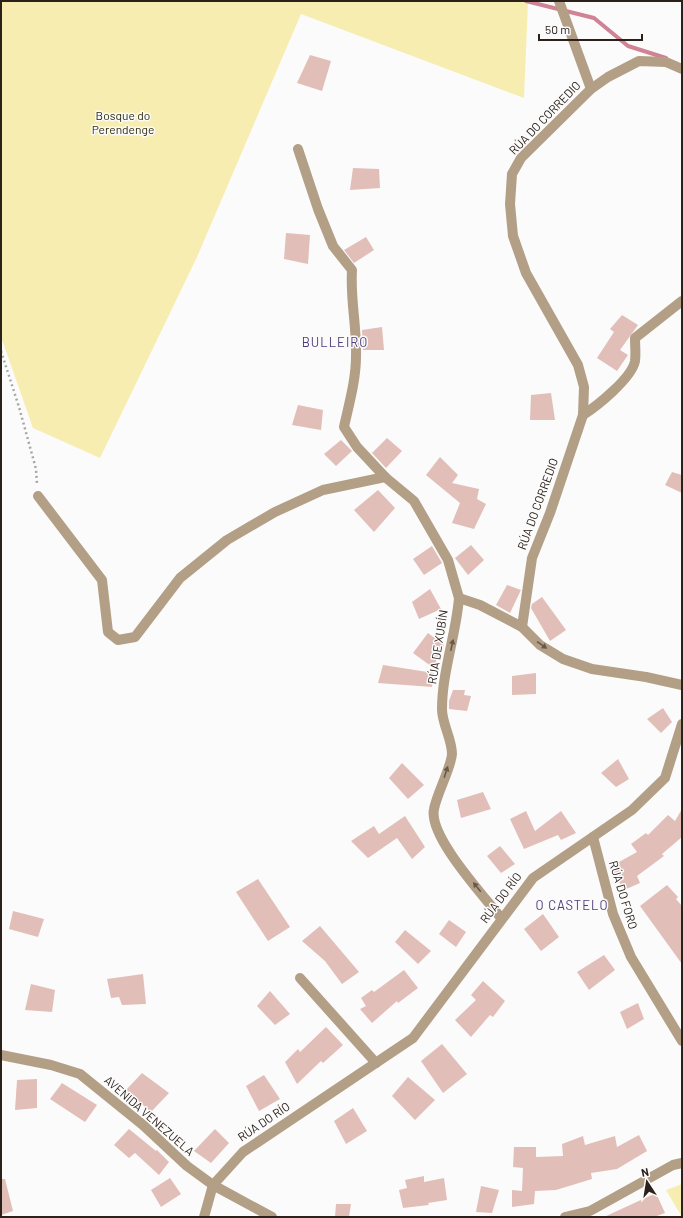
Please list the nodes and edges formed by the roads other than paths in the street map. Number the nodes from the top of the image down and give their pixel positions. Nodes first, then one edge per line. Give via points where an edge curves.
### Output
1 (558, 1) edge
2 (682, 69) edge
3 (591, 89) junction
4 (298, 149) dead end
5 (682, 300) edge
6 (583, 415) junction
7 (385, 477) junction
8 (38, 496) road end
9 (459, 598) junction
10 (522, 628) junction
11 (682, 685) edge
12 (682, 724) edge
13 (593, 837) junction
14 (501, 918) junction
15 (300, 978) dead end
16 (682, 1041) edge
17 (1, 1055) edge
18 (376, 1063) junction
19 (682, 1163) edge
20 (213, 1185) junction
21 (590, 1214) edge
22 (204, 1217) edge
23 (272, 1217) edge
24 (565, 1217) edge

1 - 3 street
2 - 3 street, RÚA DO CORREDIO via 666,62 639,61
3 - 6 street, RÚA DO CORREDIO via 521,158 512,174 510,204 512,236 526,273 578,365 584,387
4 - 7 street via 333,246 352,270 350,289 356,356 344,427 357,447
5 - 6 street via 635,338 635,362 625,377 603,402
6 - 10 street, RÚA DO CORREDIO via 532,558
7 - 8 street via 323,490 276,512 227,540 180,578 135,637 118,640 108,632 102,580
7 - 9 street via 414,501 448,560
9 - 10 street, RÚA DE XUBÍN via 480,605
14 -> 9 street, RÚA DE XUBÍN via 461,868 438,832 434,810 452,754 442,710
10 -> 11 street, RÚA DE XUBÍN via 540,645 563,659 592,669
12 - 13 street, RÚA DO RÍO via 665,778 632,810
13 - 14 street, RÚA DO RÍO via 533,878
13 - 16 street, RÚA DO FORO via 613,914 631,957
14 - 18 street, RÚA DO RÍO via 413,1038
15 - 18 street
17 - 20 street, AVENIDA VENEZUELA via 80,1074 143,1125 187,1166
18 - 20 street, RÚA DO RÍO via 243,1152
19 - 21 street via 673,1165
20 - 22 street
20 - 23 street, AVENIDA VENEZUELA
21 - 24 street

